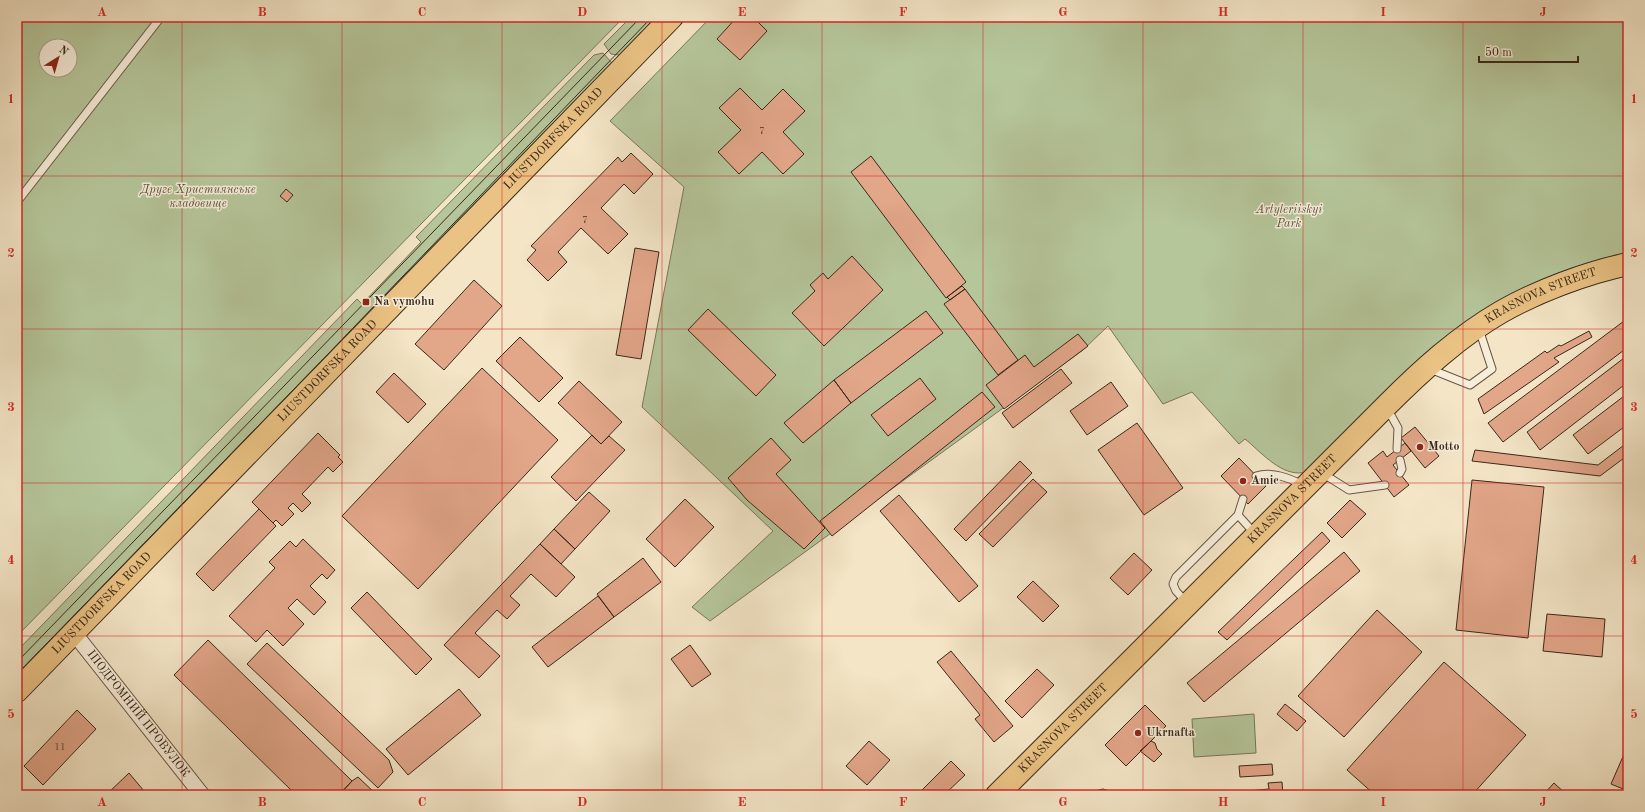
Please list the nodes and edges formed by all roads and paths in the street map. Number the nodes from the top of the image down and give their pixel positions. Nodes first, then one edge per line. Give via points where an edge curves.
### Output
1 (161, 17) edge
2 (672, 17) edge
3 (17, 202) edge
4 (1628, 264) edge
5 (1478, 327) junction
6 (1426, 368) junction
7 (1386, 406) junction
8 (1397, 450) dead end
9 (1400, 460) dead end
10 (1400, 474) dead end
11 (1256, 476) dead end
12 (1312, 479) junction
13 (1385, 485) dead end
14 (1244, 500) dead end
15 (1238, 515) junction
16 (1256, 535) junction
17 (1188, 604) junction
18 (74, 633) junction
19 (17, 691) edge
20 (202, 795) edge
21 (997, 795) edge

1 - 3 lane
2 - 18 main road, LIUSTDORFSKA ROAD
4 - 5 main road, KRASNOVA STREET via 1608,268 1553,288 1501,312
5 - 6 main road, KRASNOVA STREET
5 - 6 lane via 1492,369 1470,385
6 - 7 main road, KRASNOVA STREET
7 - 8 lane via 1398,428
7 - 12 main road, KRASNOVA STREET
9 - 10 lane
11 - 12 lane via 1268,474
12 - 13 lane via 1349,490
12 - 16 main road, KRASNOVA STREET
14 - 15 lane
15 - 16 lane
15 - 17 lane via 1176,576 1173,584
16 - 17 main road, KRASNOVA STREET
17 - 21 main road, KRASNOVA STREET
18 - 19 main road, LIUSTDORFSKA ROAD
18 - 20 street, ІПОДРОМНИЙ ПРОВУЛОК

